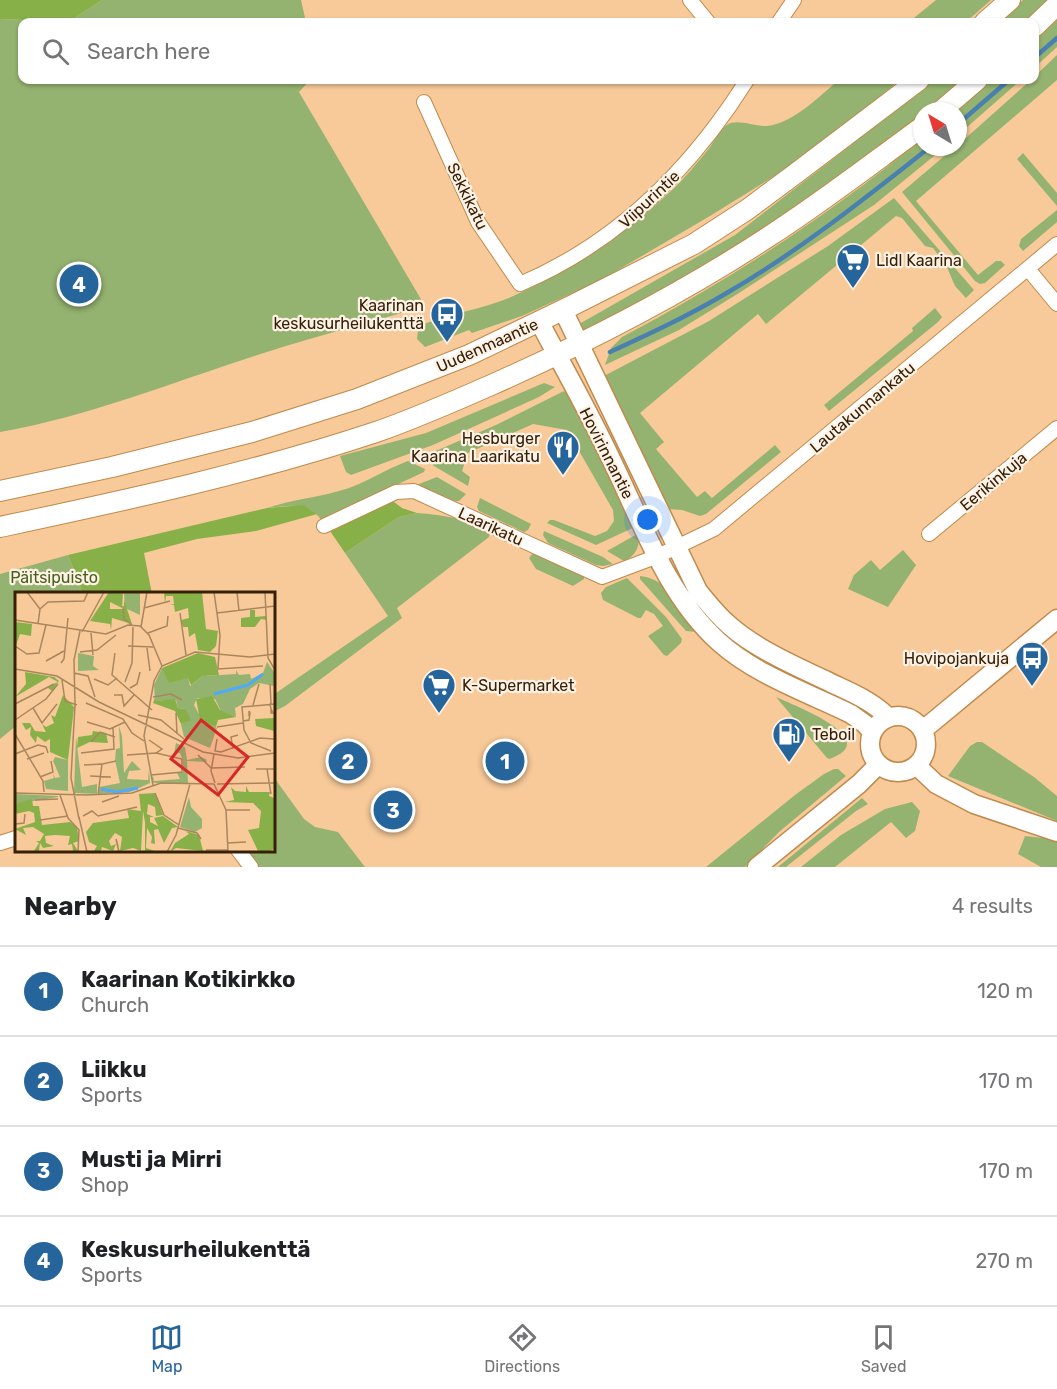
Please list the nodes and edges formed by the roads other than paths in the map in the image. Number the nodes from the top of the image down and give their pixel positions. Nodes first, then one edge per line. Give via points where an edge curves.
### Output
1 (690, 0) edge
2 (794, 0) edge
3 (1010, 0) edge
4 (1057, 5) edge
5 (705, 18) edge
6 (782, 18) edge
7 (990, 18) edge
8 (1039, 23) edge
9 (744, 84) edge
10 (914, 84) edge
11 (971, 84) edge
12 (424, 102) dead end
13 (950, 102) edge
14 (913, 133) edge
15 (1057, 244) edge
16 (1028, 269) junction
17 (520, 284) joint
18 (1057, 304) edge
19 (563, 310) junction
20 (539, 321) junction
21 (579, 344) junction
22 (557, 355) junction
23 (1057, 428) edge
24 (0, 491) edge
25 (324, 526) dead end
26 (0, 527) edge
27 (929, 534) dead end
28 (677, 548) junction
29 (658, 556) junction
30 (1057, 619) edge
31 (888, 717) junction
32 (923, 730) junction
33 (872, 732) junction
34 (878, 765) junction
35 (917, 766) junction
36 (1057, 832) edge
37 (15, 838) edge
38 (0, 843) edge
39 (240, 852) edge
40 (251, 867) edge
41 (757, 867) edge

1 - 5 street
2 - 6 street
3 - 7 main road
4 - 8 main road
9 - 17 street, Viipurintie via 695,153 644,205 620,226 551,271
10 - 19 main road, Uudenmaantie via 748,209 694,244
11 - 13 main road
12 - 17 street, Sekkikatu via 478,222
14 - 21 main road via 770,236 637,315
15 - 16 street, Lautakunnankatu
16 - 18 street
16 - 28 street, Lautakunnankatu via 733,514
19 - 20 main road, Uudenmaantie
19 - 21 street, Hovirinnantie
20 - 22 street, Hovirinnantie
20 - 24 main road, Uudenmaantie via 435,369 357,399 112,467
21 - 22 main road
21 - 28 street, Hovirinnantie
22 - 26 main road via 377,431 260,467
22 - 29 street, Hovirinnantie
23 - 27 street, Eerikinkuja
25 - 29 street, Laarikatu via 396,492 414,491 602,578
28 - 29 street, Lautakunnankatu
28 - 31 street, Hovirinnantie via 699,591 728,625 760,646 862,697
29 - 33 street, Hovirinnantie via 680,597 729,650 749,664 851,714
30 - 32 street
31 - 32 street via 908,717
31 - 33 street
32 - 35 street via 926,749
33 - 34 street via 871,755
34 - 35 street via 897,773
34 - 41 street
35 - 36 street via 936,784 974,804
37 - 38 street
39 - 40 street

